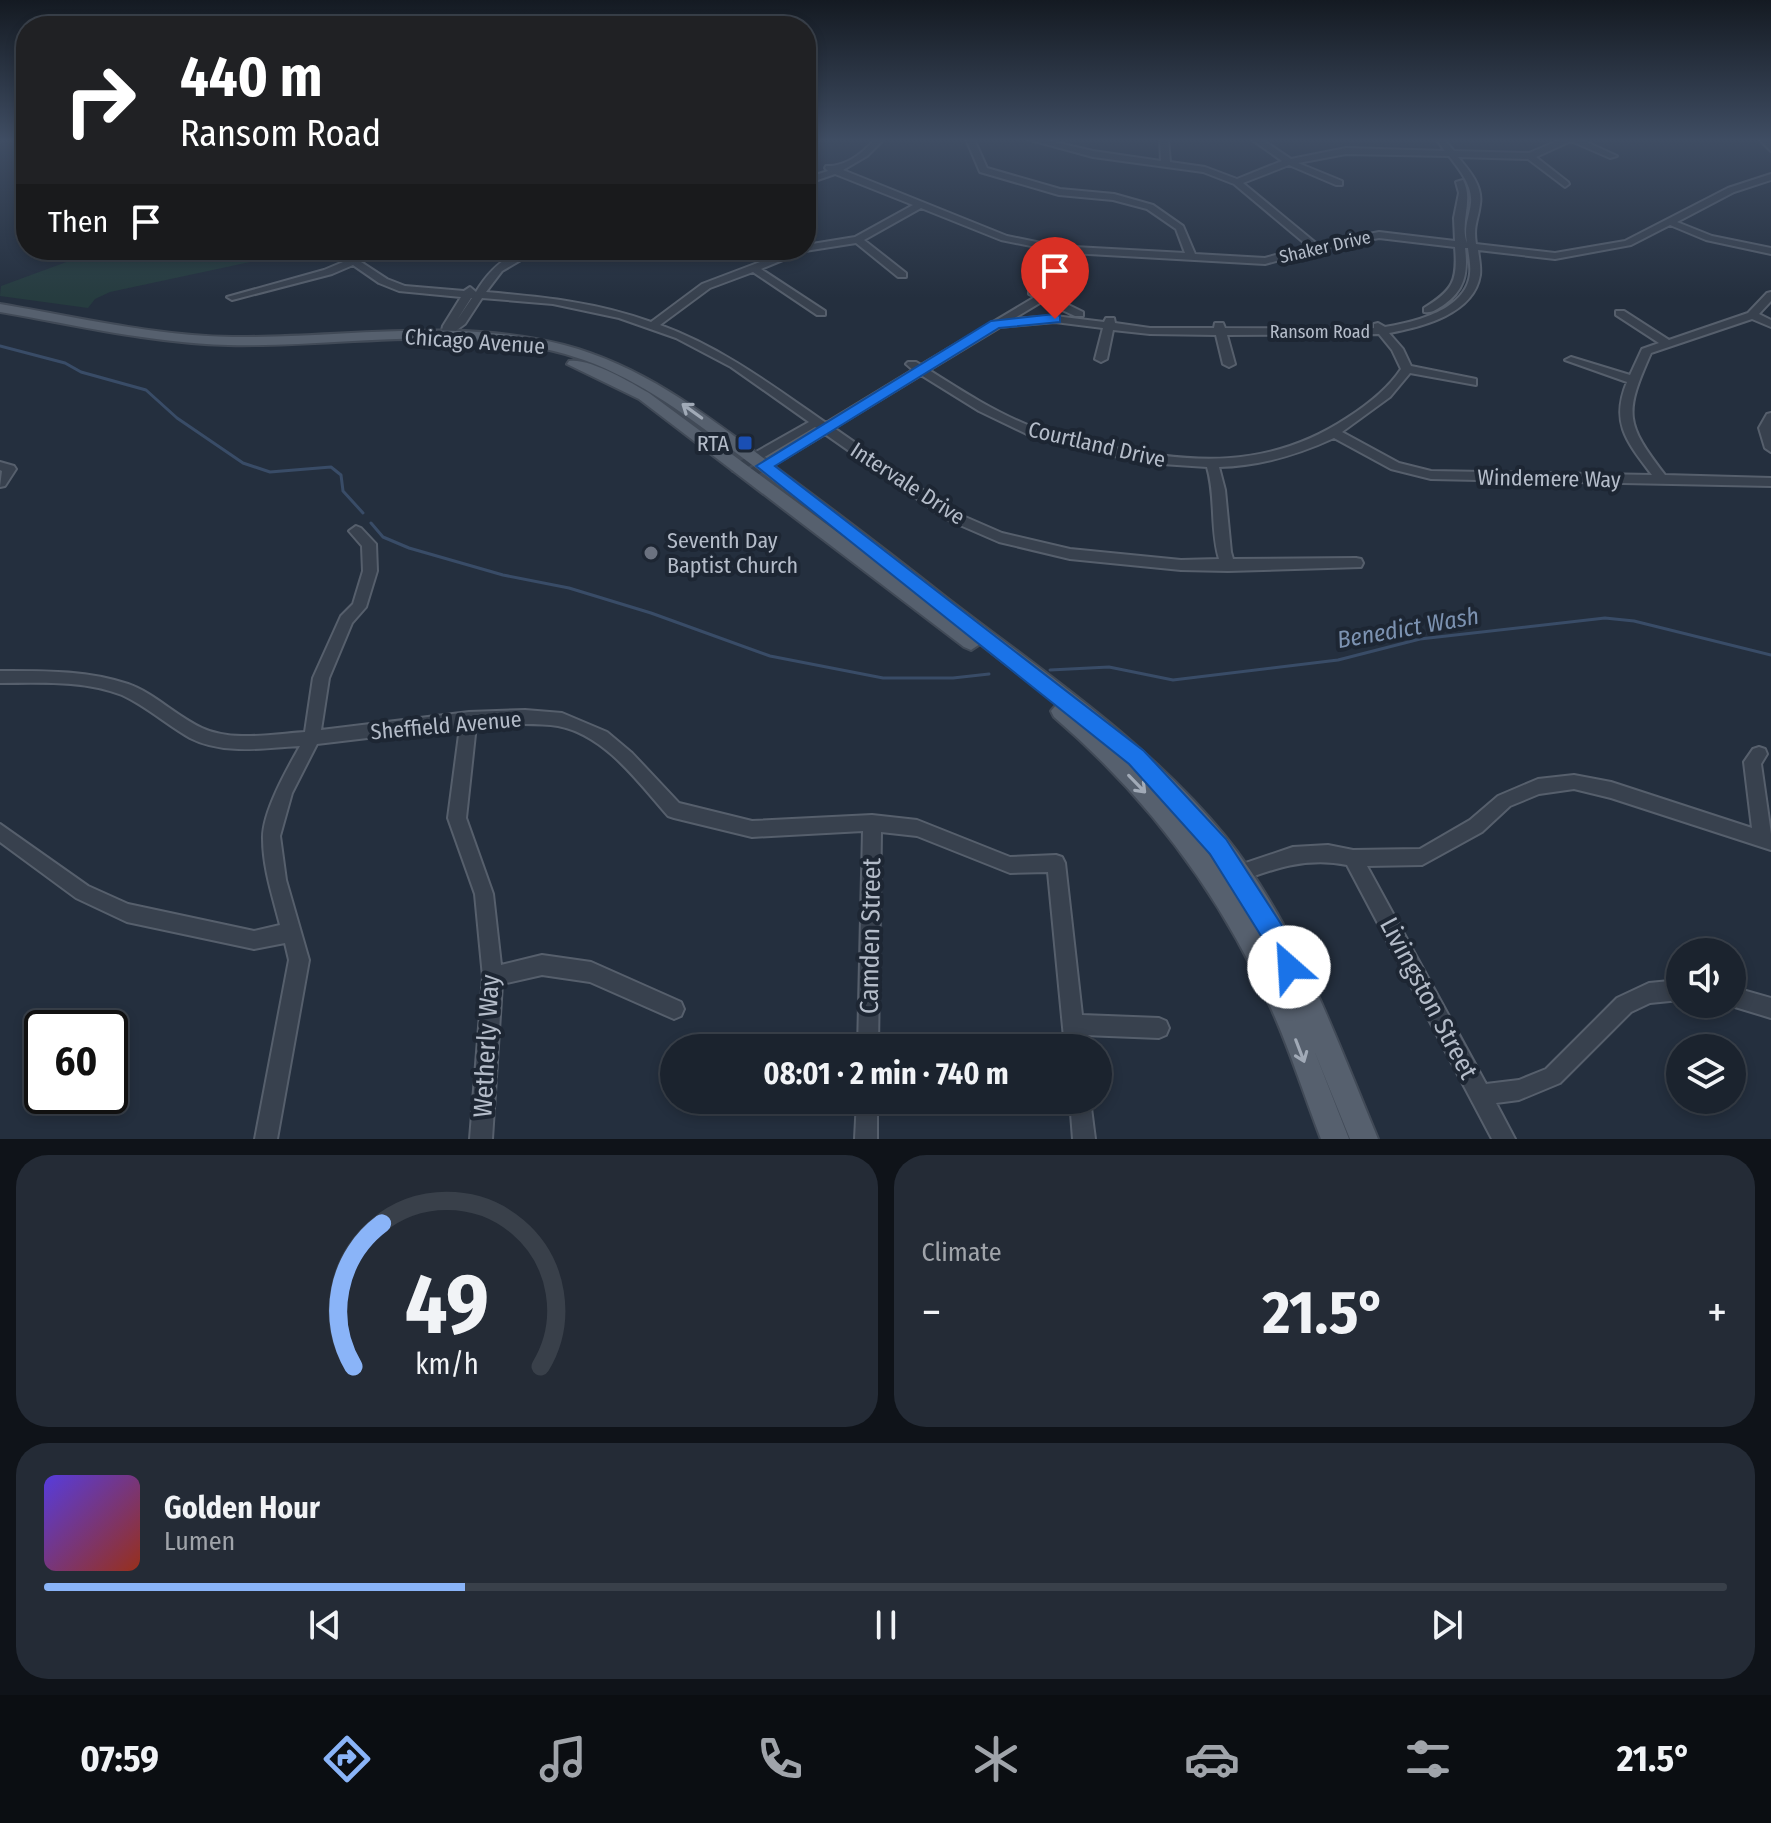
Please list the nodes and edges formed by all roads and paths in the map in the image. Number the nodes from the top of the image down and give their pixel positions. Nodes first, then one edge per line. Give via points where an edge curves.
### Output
1 (892, 192) edge
2 (1061, 192) edge
3 (1249, 192) edge
4 (1474, 192) edge
5 (1727, 192) edge
6 (922, 204) junction
7 (1667, 221) junction
8 (858, 240) junction
9 (1466, 245) junction
10 (816, 247) edge
11 (1315, 247) junction
12 (1061, 250) junction
13 (1771, 251) edge
14 (1192, 258) junction
15 (359, 260) edge
16 (502, 260) edge
17 (512, 260) edge
18 (772, 260) edge
19 (355, 262) junction
20 (752, 267) junction
21 (902, 275) dead end
22 (473, 294) junction
23 (1771, 295) edge
24 (232, 297) dead end
25 (1030, 299) junction
26 (0, 308) edge
27 (821, 313) dead end
28 (1620, 313) dead end
29 (1752, 315) junction
30 (0, 318) edge
31 (1037, 319) junction
32 (1109, 322) junction
33 (996, 324) junction
34 (1771, 324) edge
35 (653, 325) junction
36 (1219, 328) junction
37 (1380, 328) junction
38 (445, 339) junction
39 (1665, 342) junction
40 (1101, 359) dead end
41 (1571, 360) dead end
42 (1229, 364) dead end
43 (916, 367) junction
44 (1407, 369) junction
45 (1634, 380) junction
46 (1472, 382) dead end
47 (1771, 417) edge
48 (821, 426) junction
49 (1336, 434) junction
50 (1771, 448) edge
51 (1212, 463) junction
52 (751, 467) junction
53 (5, 468) edge
54 (1662, 480) junction
55 (1771, 482) edge
56 (0, 483) edge
57 (356, 531) dead end
58 (1356, 563) dead end
59 (1228, 566) junction
60 (0, 677) edge
61 (469, 719) junction
62 (312, 738) junction
63 (1759, 754) dead end
64 (872, 823) junction
65 (0, 832) edge
66 (1767, 840) edge
67 (1353, 858) junction
68 (1226, 876) junction
69 (291, 932) junction
70 (493, 977) junction
71 (1666, 991) edge
72 (1746, 1001) edge
73 (1771, 1008) edge
74 (674, 1009) dead end
75 (1072, 1025) junction
76 (1159, 1028) dead end
77 (868, 1034) edge
78 (1073, 1034) edge
79 (1481, 1095) junction
80 (867, 1114) edge
81 (1081, 1114) edge
82 (266, 1139) edge
83 (481, 1139) edge
84 (866, 1139) edge
85 (1084, 1139) edge
86 (1335, 1139) edge
87 (1364, 1139) edge
88 (1504, 1139) edge

1 - 6 street, Shaker Drive
2 - 14 street via 1150,207 1180,228
3 - 11 street
4 - 9 street, Ransom Road
5 - 7 street, Shaker Drive
6 - 8 street
6 - 12 street, Shaker Drive via 1004,238
7 - 9 street, Shaker Drive via 1628,243 1555,256
7 - 13 street via 1709,238
8 - 10 street
8 - 21 street
9 - 11 street, Shaker Drive via 1379,235
9 - 37 street, Ransom Road via 1475,276 1465,297 1427,319
11 - 14 street, Shaker Drive via 1265,261
12 - 14 street, Shaker Drive
12 - 25 street via 1064,272 1055,287
15 - 19 street
16 - 22 street via 490,267
17 - 22 street
18 - 20 street
19 - 22 street, Intervale Drive via 403,289
19 - 24 street
20 - 27 street
20 - 35 street via 706,286
22 - 35 street, Intervale Drive via 565,303
22 - 38 street via 448,326
23 - 29 street
25 - 31 street
25 - 32 street, Ransom Road
25 - 33 street, Ransom Road
25 - 43 street, Ransom Road
26 - 38 main road, Chicago Avenue via 200,340
28 - 39 street
29 - 34 street
29 - 39 street
30 - 38 main road, Chicago Avenue via 189,349
31 - 32 street, Ransom Road
31 - 33 street, Ransom Road
32 - 36 street, Ransom Road via 1150,331
32 - 40 street
33 - 43 street, Ransom Road
35 - 48 street, Intervale Drive via 735,365
36 - 37 street, Ransom Road
36 - 42 street
37 - 44 street
38 - 52 main road, Chicago Avenue via 544,355 615,380
39 - 45 street via 1646,351
41 - 45 street
43 - 48 street, Ransom Road
43 - 51 street, Courtland Drive via 1032,432 1131,456
44 - 46 street
44 - 49 street, Courtland Drive via 1392,389
45 - 54 street via 1622,412 1624,425
47 - 50 street via 1765,428
48 - 52 street, Ransom Road
48 - 59 street, Intervale Drive via 942,510 999,537 1070,554
49 - 51 street, Courtland Drive via 1280,455
49 - 54 street, Windemere Way via 1395,466 1431,475
51 - 59 street via 1220,486 1220,543
52 - 68 main road, Chicago Avenue via 1077,724
53 - 56 street
54 - 55 street, Windemere Way
57 - 62 street via 369,544 370,571 359,607 346,620 321,678
58 - 59 street, Intervale Drive
60 - 62 street, Sheffield Avenue via 71,677 126,690 198,734 222,741
61 - 62 street, Sheffield Avenue
61 - 64 street, Sheffield Avenue via 562,720 601,737 674,810 752,829
61 - 70 street, Wetherly Way via 457,818 484,894
62 - 69 street via 284,792 271,836
63 - 66 street via 1752,762
64 - 75 street, Sheffield Avenue via 917,828 1010,865 1056,863
64 - 77 street, Camden Street
65 - 69 street via 82,892 127,913 254,940
66 - 67 street via 1574,782 1538,787 1504,801 1476,826 1422,857
67 - 68 street via 1293,855
67 - 79 street, Livingston Street
68 -> 86 main road, Chicago Avenue
68 - 87 main road, Chicago Avenue via 1276,938
69 - 82 street via 299,960
70 - 74 street via 542,965 591,972
70 - 83 street, Wetherly Way
71 - 79 street via 1624,1005 1553,1076 1519,1090
72 - 73 street
75 - 76 street
75 - 78 street
79 - 88 street, Livingston Street
80 - 84 street
81 - 85 street

